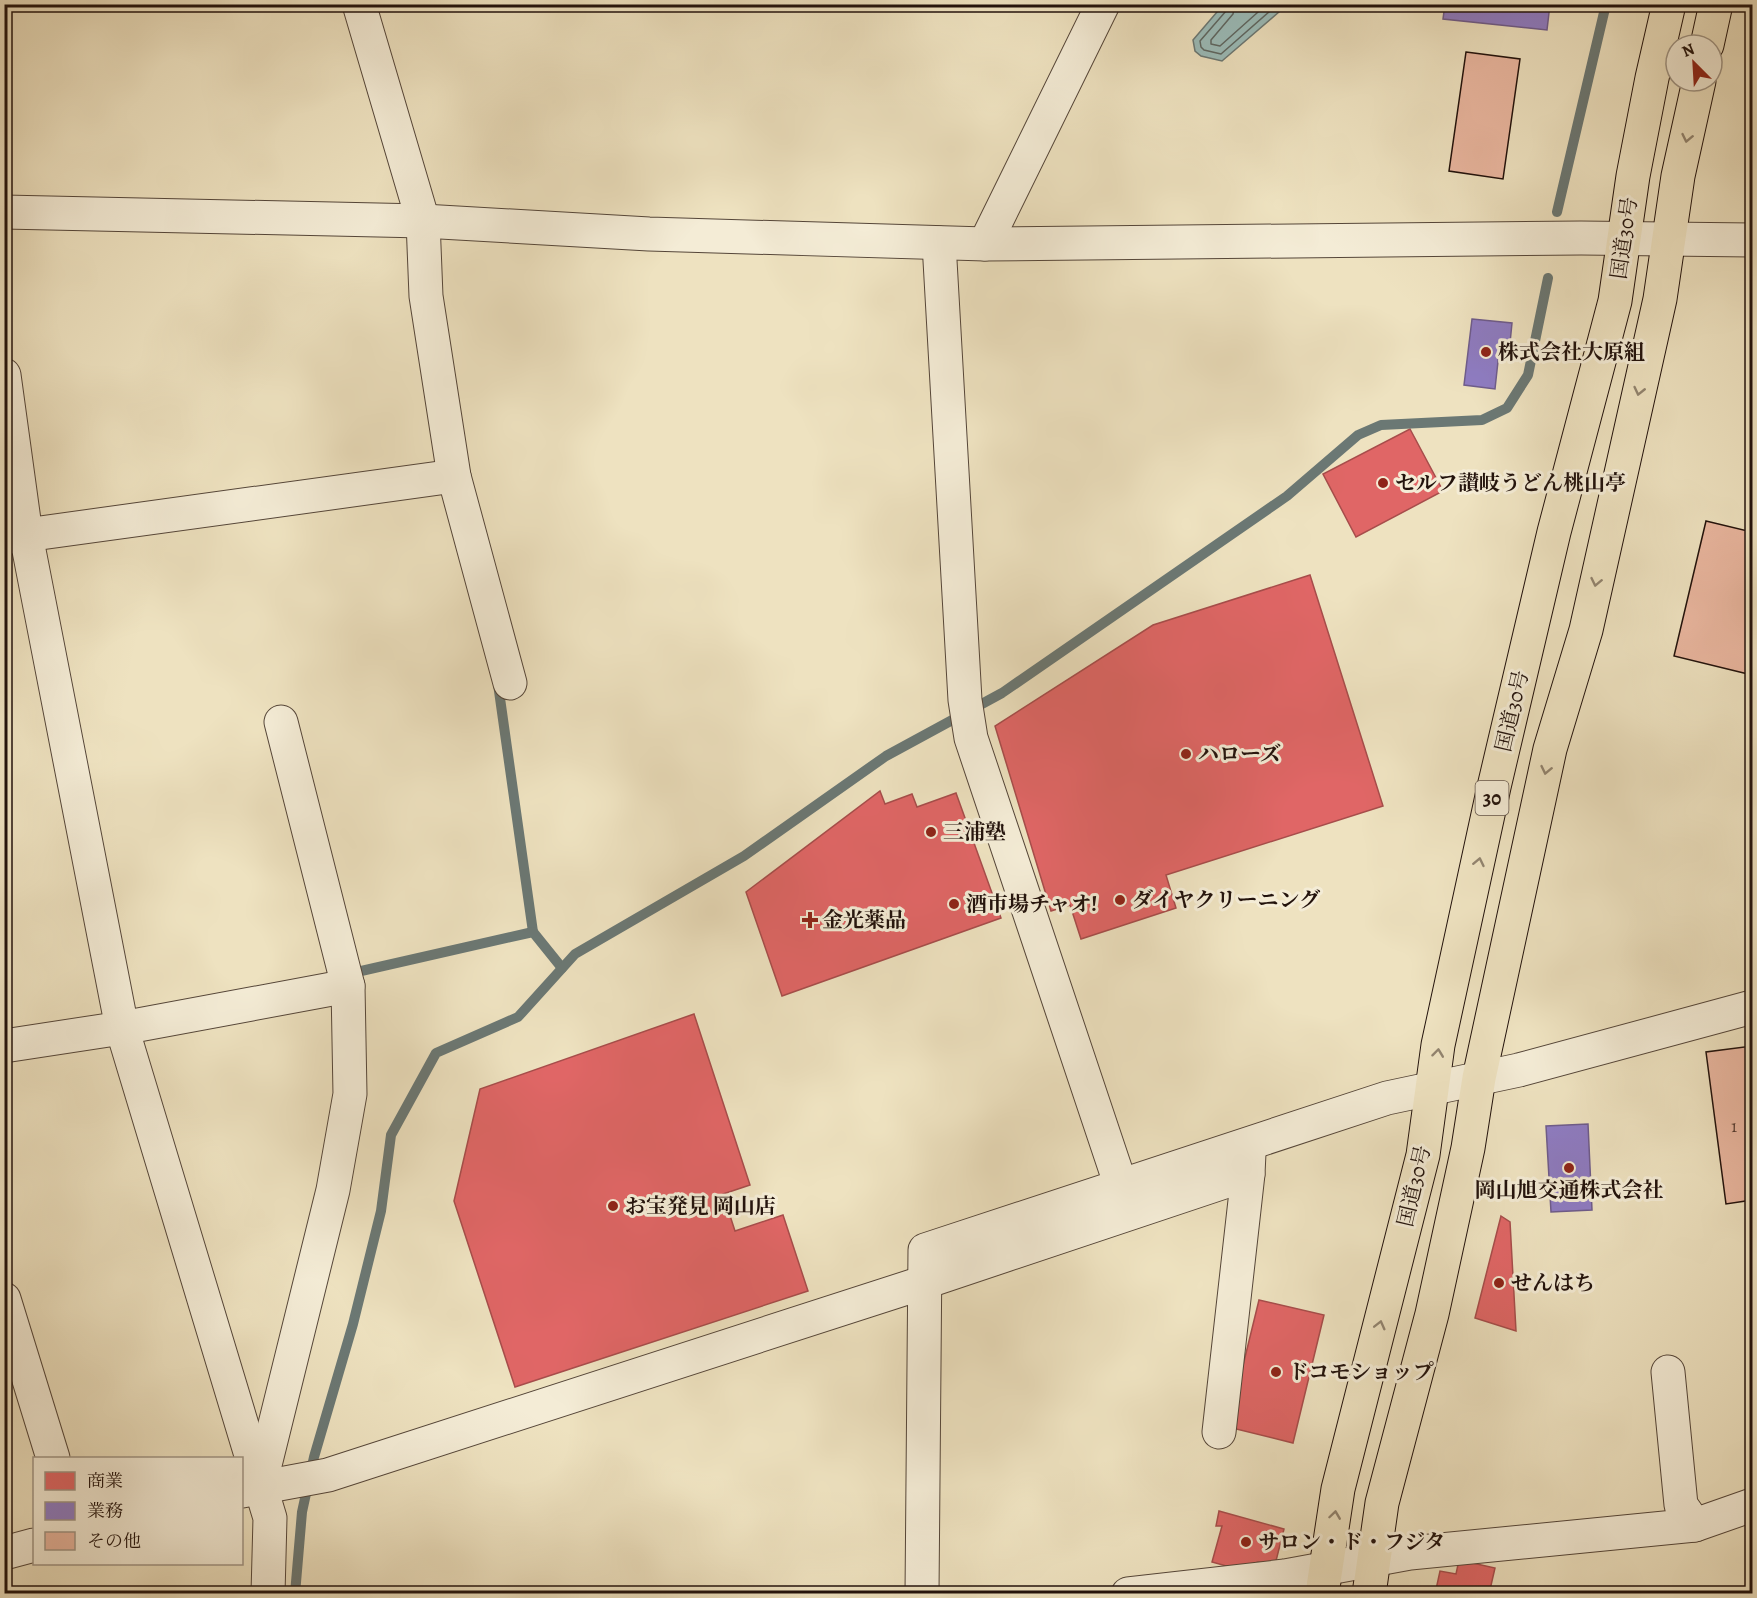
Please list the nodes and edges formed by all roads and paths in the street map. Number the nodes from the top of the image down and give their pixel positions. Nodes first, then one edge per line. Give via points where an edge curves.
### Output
1 (359, 4) edge
2 (1103, 4) edge
3 (1669, 4) edge
4 (1716, 4) edge
5 (1710, 33) edge
6 (1696, 93) edge
7 (4, 212) edge
8 (423, 220) junction
9 (1625, 238) junction
10 (1670, 238) junction
11 (1752, 240) edge
12 (939, 243) junction
13 (985, 244) junction
14 (4, 375) edge
15 (454, 476) junction
16 (15, 536) edge
17 (510, 683) dead end
18 (281, 722) dead end
19 (346, 978) junction
20 (1752, 1007) edge
21 (120, 1019) junction
22 (4, 1046) edge
23 (1479, 1078) junction
24 (1434, 1088) junction
25 (1249, 1158) junction
26 (1120, 1186) junction
27 (925, 1282) junction
28 (4, 1299) edge
29 (1668, 1372) dead end
30 (1219, 1432) dead end
31 (53, 1457) edge
32 (242, 1457) edge
33 (243, 1460) edge
34 (251, 1489) edge
35 (1752, 1505) edge
36 (1695, 1525) junction
37 (33, 1545) edge
38 (4, 1553) edge
39 (1374, 1560) junction
40 (1325, 1581) edge
41 (268, 1593) edge
42 (922, 1593) edge
43 (1128, 1593) edge
44 (1369, 1593) edge

1 - 8 street
2 - 13 street
3 - 9 highway, 国道30号 / 30 via 1633,176
4 - 5 highway
6 -> 10 highway, 30 via 1678,176
7 - 8 street
8 - 12 street via 649,234
8 - 15 street via 426,296
9 - 10 street
9 - 13 street
24 -> 9 highway, 国道30号 / 30 via 1438,1046 1494,787 1554,532 1615,301
10 - 11 street
10 -> 23 highway, 30 via 1660,299 1586,630 1550,749
12 - 13 street
12 - 26 street via 965,700 971,738
14 - 16 street
15 - 16 street
15 - 17 street
16 - 21 street
18 - 19 street
19 - 21 street
19 - 34 street via 350,1094 333,1190
20 - 23 street
21 - 22 street
21 - 32 street
23 - 24 street
23 - 39 highway, 30 via 1466,1160 1432,1314 1382,1503
24 - 25 street via 1387,1098
40 -> 24 highway, 国道30号 / 30 via 1338,1489 1423,1155
25 - 26 street
25 - 27 street
25 - 30 street
26 - 27 street via 925,1250
27 - 34 street via 312,1477
27 - 42 street
28 - 31 street
29 - 36 street via 1681,1506
33 - 34 street
34 - 41 street via 270,1518
35 - 36 street
36 - 39 street via 1410,1553
37 - 38 street
39 - 40 street
39 - 44 highway, 30
40 - 43 street via 1285,1576

